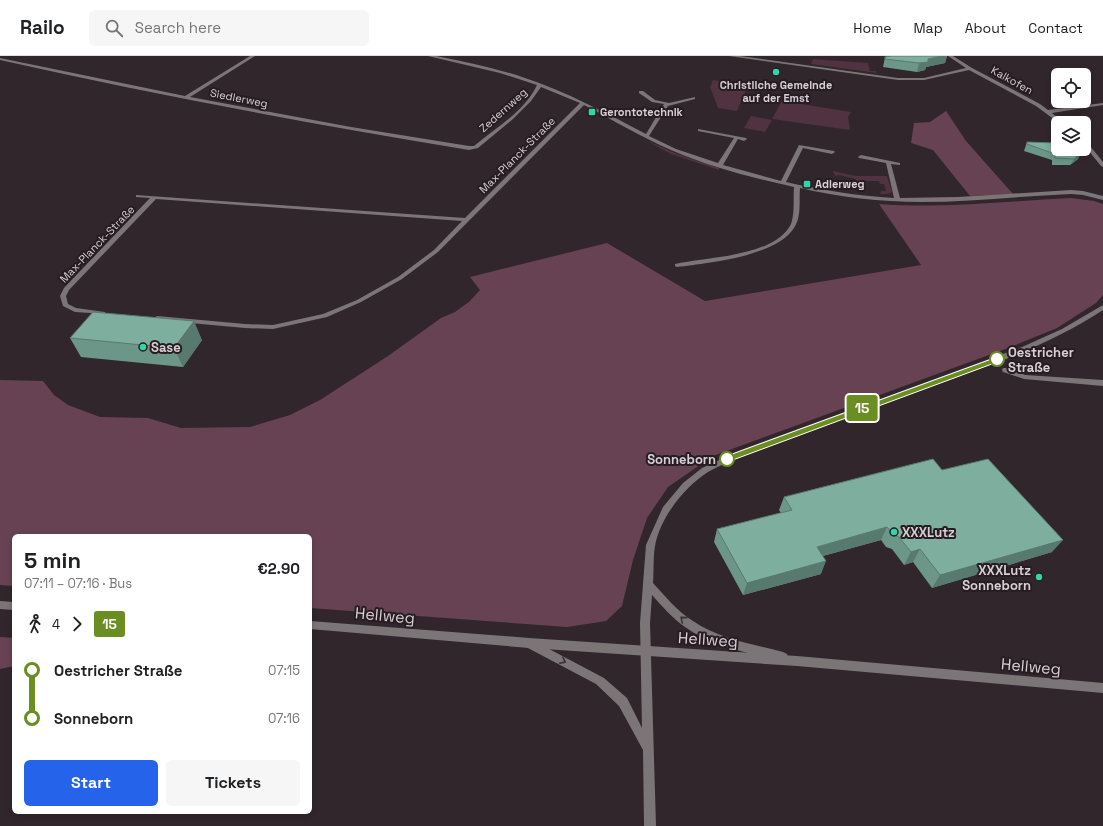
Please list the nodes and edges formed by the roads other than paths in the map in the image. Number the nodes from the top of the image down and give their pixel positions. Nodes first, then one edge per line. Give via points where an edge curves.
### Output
1 (252, 56) edge
2 (430, 56) edge
3 (731, 56) edge
4 (950, 56) edge
5 (0, 59) edge
6 (970, 69) junction
7 (539, 85) junction
8 (641, 92) dead end
9 (186, 98) junction
10 (693, 98) dead end
11 (583, 103) junction
12 (1103, 104) edge
13 (665, 105) junction
14 (1048, 112) junction
15 (1053, 116) edge
16 (700, 130) dead end
17 (647, 136) junction
18 (737, 137) junction
19 (744, 139) dead end
20 (476, 147) joint
21 (1091, 150) edge
22 (832, 152) dead end
23 (861, 157) dead end
24 (888, 162) junction
25 (898, 164) dead end
26 (720, 165) junction
27 (1103, 165) edge
28 (783, 183) junction
29 (797, 186) junction
30 (138, 196) dead end
31 (155, 197) junction
32 (1103, 198) edge
33 (898, 199) junction
34 (466, 220) junction
35 (677, 265) dead end
36 (1103, 307) edge
37 (111, 314) edge
38 (147, 317) edge
39 (1006, 370) dead end
40 (1103, 382) edge
41 (648, 584) junction
42 (0, 605) edge
43 (12, 606) edge
44 (312, 625) edge
45 (529, 643) junction
46 (646, 651) junction
47 (797, 661) junction
48 (1103, 688) edge
49 (648, 749) junction
50 (650, 826) edge

1 - 9 street
2 - 7 street via 510,74
3 - 6 street via 898,79 924,79
4 - 6 street, Kalkofen
5 - 9 street, Siedlerweg
6 - 14 street, Kalkofen
7 - 11 street
7 - 20 street, Zedernweg via 534,96
8 - 13 street via 654,101 667,103
9 - 20 street, Siedlerweg via 363,131
10 - 13 street
11 - 17 street
11 - 34 street, Max-Planck-Straße
12 - 14 street
13 - 17 street
14 - 15 street, Kalkofen
16 - 18 street
17 - 26 street via 688,155
18 - 19 street
18 - 26 street
21 - 27 street
22 - 28 street via 801,146
23 - 24 street
24 - 25 street
24 - 33 street
26 - 28 street
28 - 29 street
29 - 33 street via 848,195
29 - 35 street via 794,224 772,245 752,252
30 - 31 street
31 - 34 street
31 - 37 street, Max-Planck-Straße via 66,289 63,296 65,305 75,310
32 - 33 street via 1071,192
34 - 38 street, Max-Planck-Straße via 436,251 400,278 325,316 284,326 261,327
36 - 41 street via 1057,335 744,452 705,470 686,485 666,509 652,545
39 - 40 street via 1024,377
41 - 46 street
47 -> 41 street via 714,637 690,625
42 - 43 street
44 - 45 street, Hellweg
45 - 46 street, Hellweg
45 -> 49 street via 600,682 623,702
46 - 47 street, Hellweg
46 - 49 street
47 - 48 street, Hellweg
49 - 50 street

